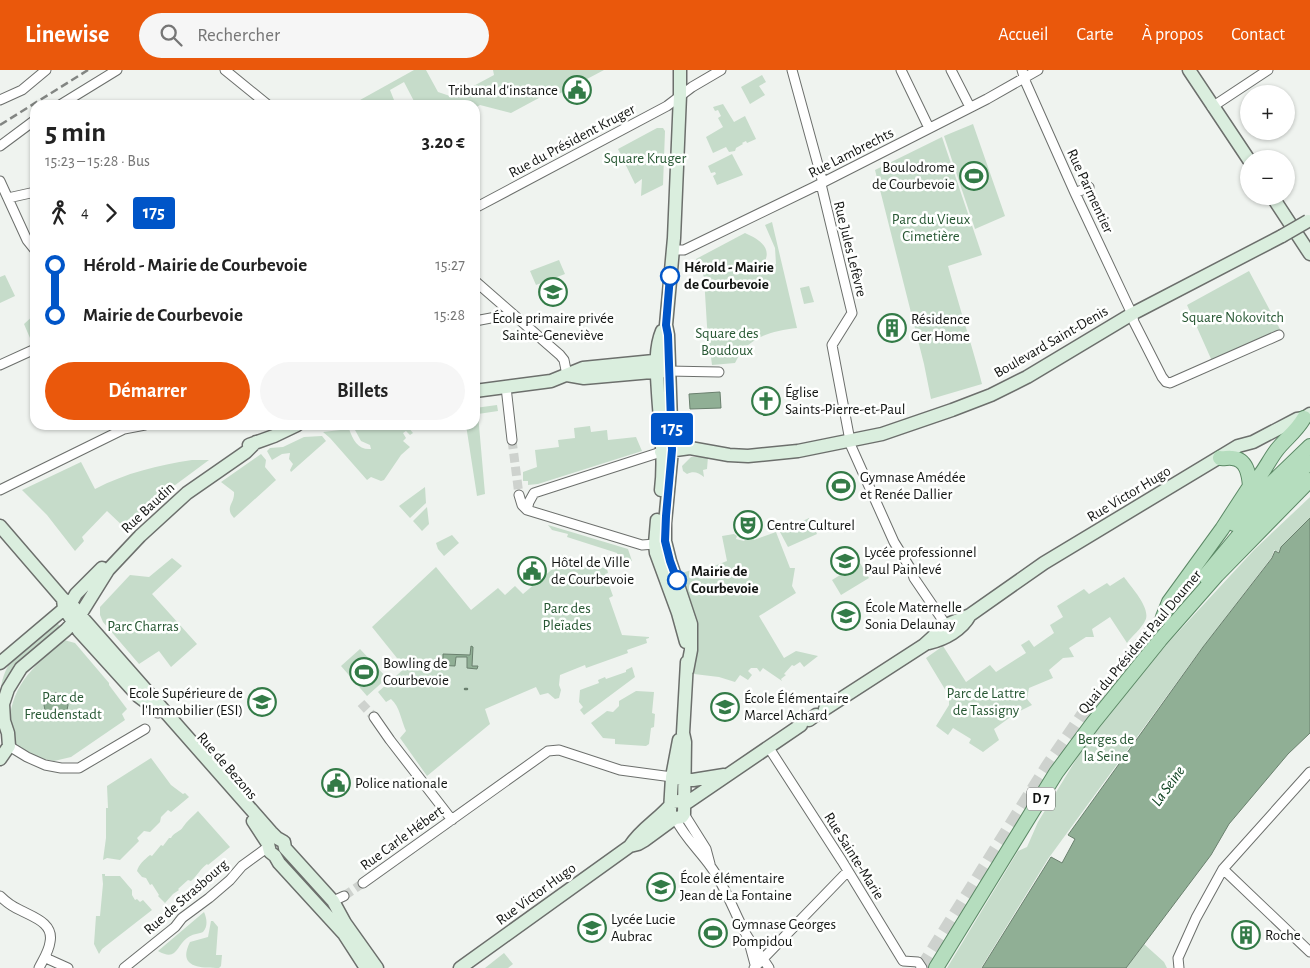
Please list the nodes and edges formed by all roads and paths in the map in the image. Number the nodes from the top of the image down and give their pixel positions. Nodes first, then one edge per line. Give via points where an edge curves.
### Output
1 (46, 70) edge
2 (117, 70) edge
3 (225, 70) edge
4 (680, 70) edge
5 (721, 70) edge
6 (792, 70) edge
7 (901, 70) edge
8 (951, 70) edge
9 (1038, 70) edge
10 (1189, 70) edge
11 (1268, 70) edge
12 (1023, 74) edge
13 (680, 95) junction
14 (0, 100) edge
15 (68, 100) edge
16 (262, 100) edge
17 (970, 107) junction
18 (1212, 107) junction
19 (30, 124) edge
20 (929, 128) junction
21 (0, 146) edge
22 (1242, 150) edge
23 (0, 181) edge
24 (822, 183) junction
25 (1089, 187) dead end
26 (30, 193) edge
27 (1075, 193) junction
28 (8, 198) junction
29 (480, 205) edge
30 (1278, 205) edge
31 (1309, 220) edge
32 (30, 243) edge
33 (672, 250) junction
34 (1310, 254) edge
35 (480, 285) edge
36 (512, 314) junction
37 (1132, 314) junction
38 (480, 320) edge
39 (1279, 334) dead end
40 (30, 351) edge
41 (0, 365) edge
42 (662, 366) junction
43 (719, 372) dead end
44 (567, 375) junction
45 (506, 388) junction
46 (480, 391) edge
47 (1307, 416) edge
48 (112, 430) edge
49 (284, 430) edge
50 (512, 440) tunnel mouth
51 (850, 441) junction
52 (256, 442) junction
53 (1310, 446) edge
54 (667, 451) junction
55 (1220, 458) junction
56 (1310, 462) edge
57 (1310, 480) edge
58 (1250, 486) junction
59 (0, 490) edge
60 (519, 495) tunnel mouth
61 (527, 510) junction
62 (0, 526) edge
63 (660, 542) junction
64 (66, 603) junction
65 (970, 614) junction
66 (76, 618) junction
67 (946, 625) junction
68 (1160, 640) junction
69 (926, 644) junction
70 (1, 660) edge
71 (374, 717) tunnel mouth
72 (2, 721) edge
73 (145, 729) dead end
74 (9, 746) junction
75 (769, 748) junction
76 (0, 759) edge
77 (729, 774) junction
78 (1309, 775) edge
79 (678, 778) junction
80 (678, 811) junction
81 (452, 820) junction
82 (272, 846) junction
83 (1223, 869) junction
84 (848, 871) junction
85 (363, 883) tunnel mouth
86 (0, 896) edge
87 (747, 936) junction
88 (1310, 952) edge
89 (46, 956) junction
90 (763, 959) junction
91 (1178, 966) edge
92 (39, 968) edge
93 (68, 968) edge
94 (124, 968) edge
95 (366, 968) edge
96 (376, 968) edge
97 (460, 968) edge
98 (755, 968) edge
99 (769, 968) edge
100 (922, 968) edge
101 (936, 968) edge

1 - 14 street via 22,90
2 - 15 street
3 - 16 street
4 - 13 main road
5 - 13 street, Rue du Président Kruger
6 - 24 street, Rue Jules Lefèvre
7 - 20 street
8 - 17 street
9 - 12 street, Rue Lambrechts
10 - 18 main road
11 - 18 street
12 - 17 street, Rue Lambrechts
12 - 27 street, Rue Parmentier
13 - 29 street, Rue du Président Kruger via 667,106
13 - 33 main road
17 - 20 street, Rue Lambrechts
18 - 22 main road
19 - 21 street
20 - 24 street, Rue Lambrechts
23 - 28 street
24 - 33 street, Rue Lambrechts via 684,250
24 - 51 street, Rue Jules Lefèvre via 852,313 832,345
25 - 27 street
26 - 28 street
27 - 37 street, Rue Parmentier
28 - 32 street
30 - 34 main road
31 - 37 main road, Boulevard Saint-Denis, bridge
33 - 42 main road via 666,325 661,335
35 - 36 street
36 - 38 street
36 - 44 street via 562,357
37 - 39 street, Rue Parmentier via 1162,377 1170,383
37 - 51 main road, Boulevard Saint-Denis via 1054,362 990,395 882,434
40 - 41 street
42 - 43 street
42 - 44 main road via 584,378
42 - 44 main road via 588,367
42 - 54 main road
44 - 45 main road via 551,382
45 - 46 main road
45 - 50 street
47 - 55 main road, Rue Victor Hugo via 1238,446
47 - 58 main road
48 - 59 street
49 - 52 main road, Rue Baudin
51 - 54 main road, Boulevard Saint-Denis via 748,456 696,448
51 - 67 street via 894,542
52 - 64 main road, Rue Baudin via 242,447 177,493 146,520
52 - 66 main road, Rue Baudin via 188,493 140,536 108,570
53 - 58 main road, Quai du Président Paul Doumer via 1257,497 1163,617 1169,602
54 - 61 street via 534,493
54 - 63 main road via 666,516
55 - 58 main road via 1239,460 1248,471
55 - 65 main road, Rue Victor Hugo via 1044,563
56 - 68 main road via 1235,539
57 - 68 main road, Quai du Président Paul Doumer / D 7
60 - 61 street
61 - 63 street via 642,545
62 - 64 main road, Rue de Bezons
63 - 79 main road via 659,565 686,642 685,742
64 - 66 main road, Rue de Bezons
64 - 70 main road, Rue Baudin
65 - 67 main road, Rue Victor Hugo
65 - 69 main road, Rue Victor Hugo via 955,631
66 - 72 main road, Rue Baudin via 14,676 3,704
66 - 82 main road, Rue de Bezons
67 - 69 main road, Rue Victor Hugo
68 - 101 main road, Quai du Président Paul Doumer / D 7 via 1056,773
69 - 75 main road, Rue Victor Hugo
71 - 81 street
72 - 74 main road, Rue Baudin via 8,733
73 - 74 street via 79,768 44,765
74 - 76 main road
75 - 77 main road, Rue Victor Hugo
75 - 84 street, Rue Sainte-Marie
77 - 79 main road, Rue Victor Hugo via 693,780
77 - 80 main road, Rue Victor Hugo
78 - 83 street
79 - 80 main road
79 - 81 street, Rue Carle Hébert via 620,770 552,750
80 - 87 street via 680,829 711,867
80 - 97 main road, Rue Victor Hugo via 645,840 630,846
81 - 85 street, Rue Carle Hébert
82 - 94 street, Rue de Strasbourg via 242,866 230,880
82 - 95 main road, Rue de Bezons via 290,876 344,934
82 - 96 main road via 280,855 286,848 339,898 345,923
83 - 88 street
83 - 91 street via 1196,918 1178,958
84 - 90 street
84 - 100 street, Rue Sainte-Marie via 903,961 918,962
86 - 89 street via 49,929 51,940
87 - 90 street
87 - 98 street
89 - 92 street
89 - 93 street
90 - 98 street
90 - 99 street

